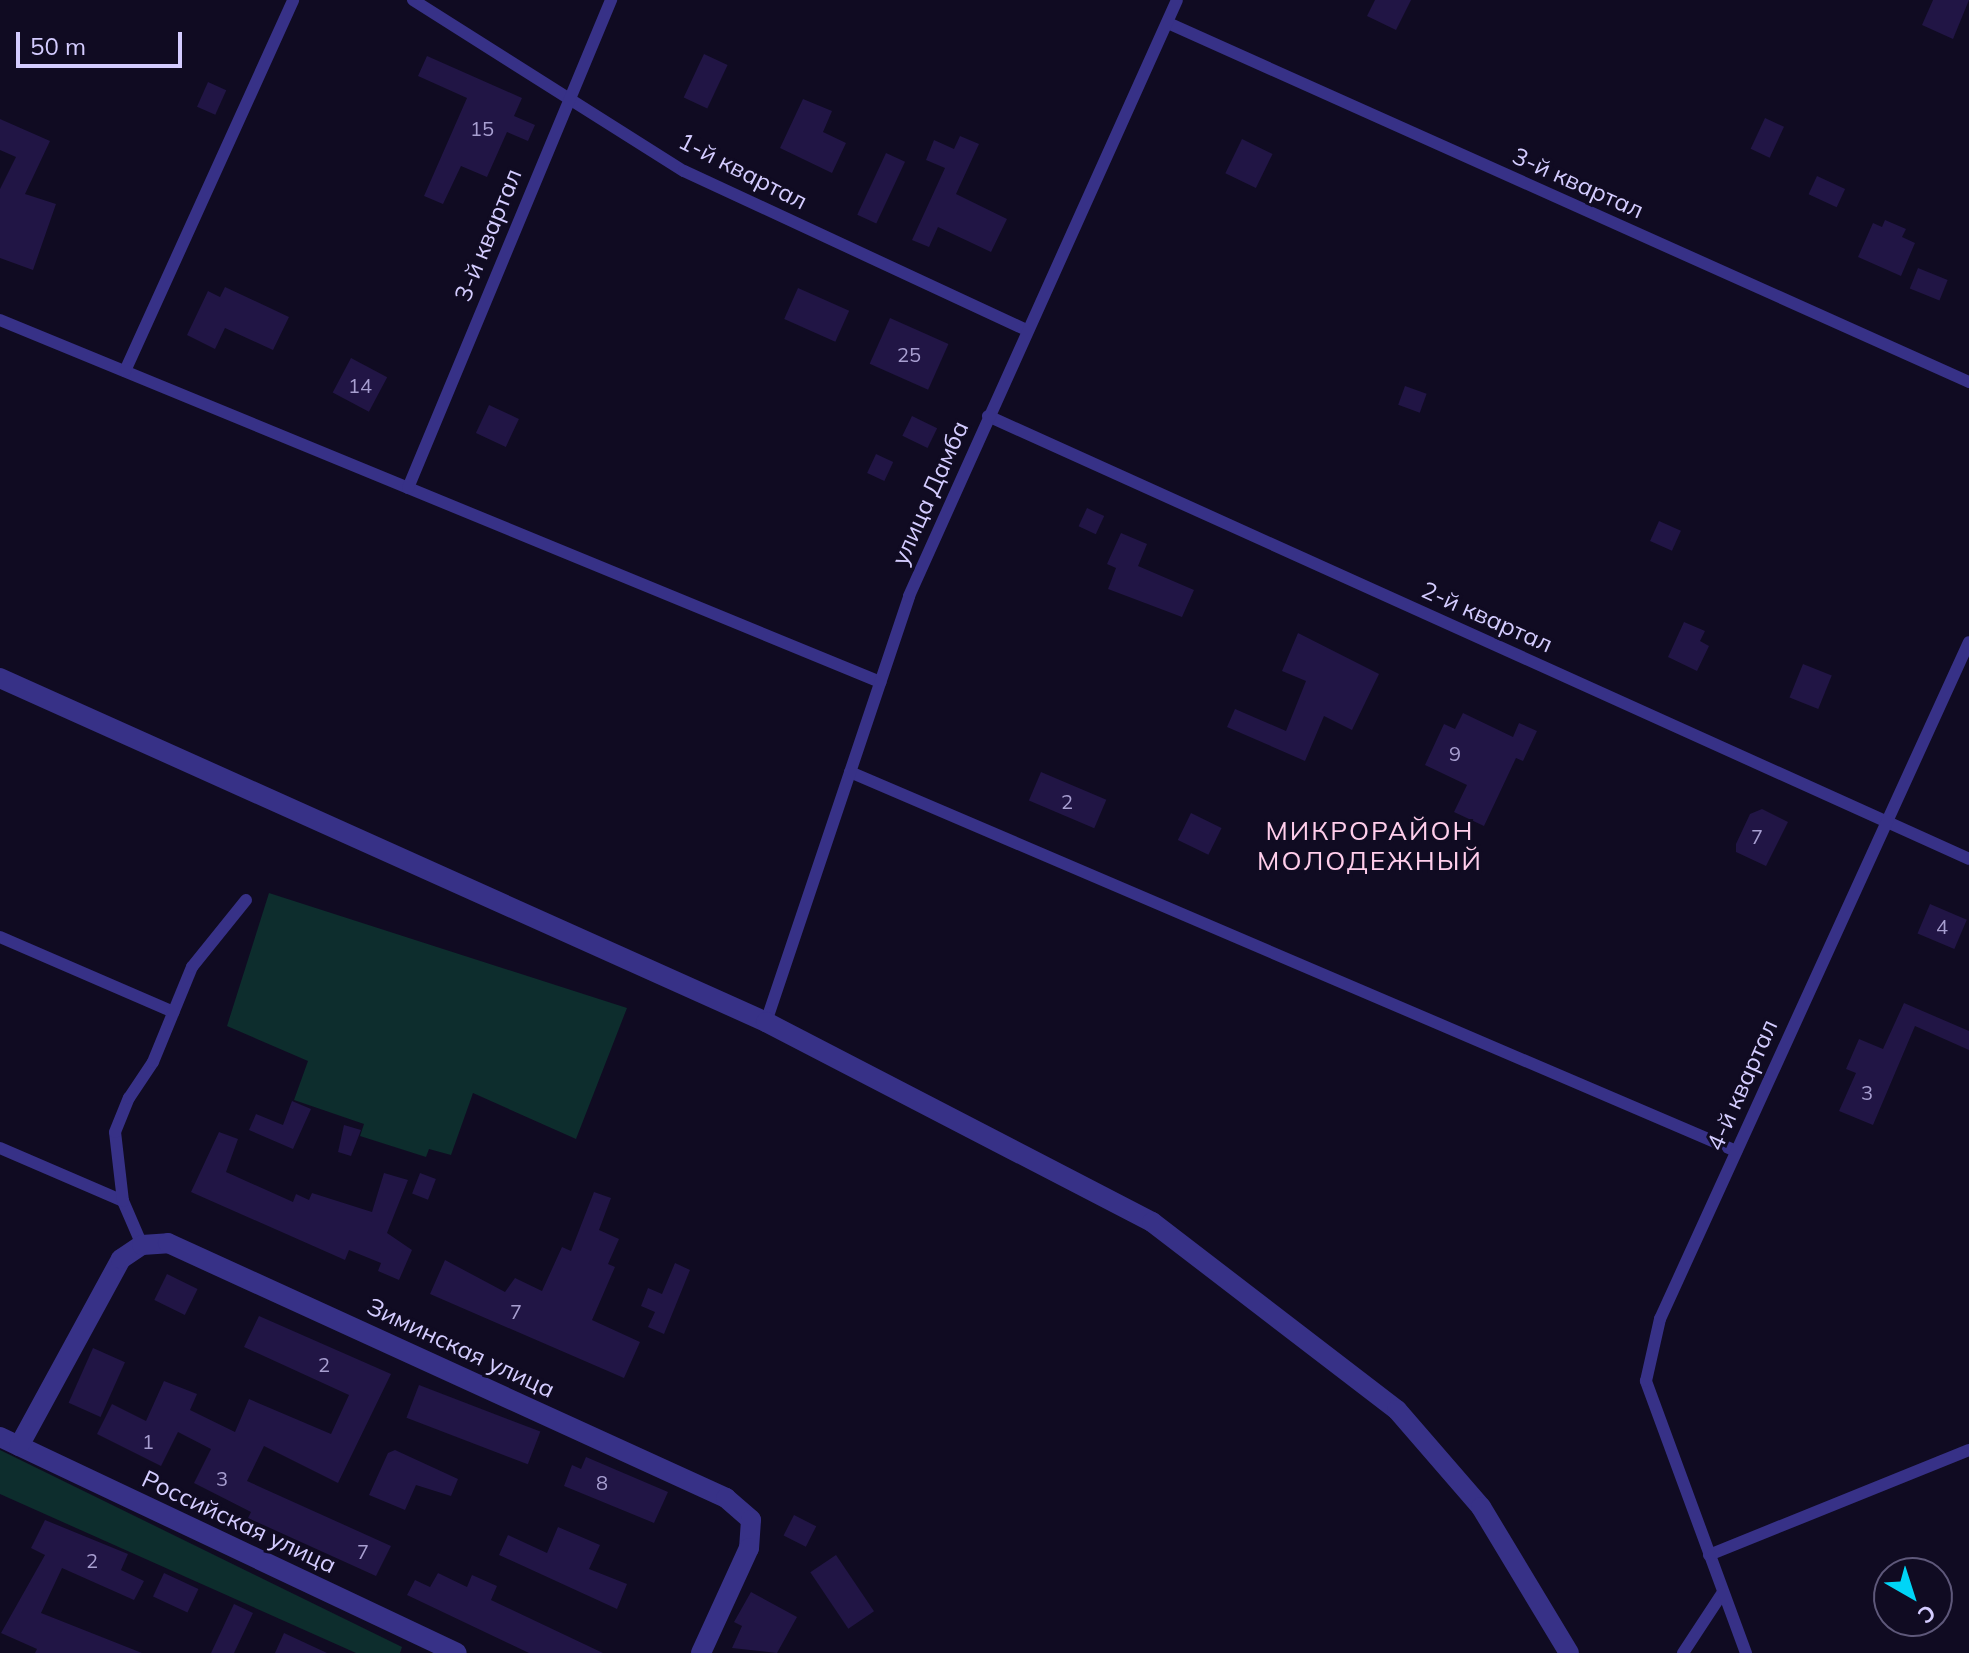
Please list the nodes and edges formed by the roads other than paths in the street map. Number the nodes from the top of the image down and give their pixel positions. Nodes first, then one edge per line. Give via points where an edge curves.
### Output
1 (293, 0) edge
2 (413, 0) edge
3 (611, 0) edge
4 (1177, 0) edge
5 (1168, 23) junction
6 (570, 95) junction
7 (0, 320) edge
8 (1027, 330) junction
9 (125, 371) junction
10 (1969, 382) edge
11 (988, 416) junction
12 (408, 488) junction
13 (1969, 642) edge
14 (0, 678) edge
15 (880, 682) junction
16 (850, 772) junction
17 (1885, 821) junction
18 (1969, 859) edge
19 (246, 900) dead end
20 (0, 937) edge
21 (173, 1012) junction
22 (766, 1022) junction
23 (0, 1148) edge
24 (1736, 1151) junction
25 (123, 1201) junction
26 (142, 1245) junction
27 (0, 1437) edge
28 (19, 1446) junction
29 (1969, 1450) edge
30 (1709, 1555) junction
31 (1723, 1592) junction
32 (457, 1653) edge
33 (701, 1653) edge
34 (1569, 1653) edge
35 (1683, 1653) edge
36 (1746, 1653) edge

1 - 9 lane
2 - 6 lane, 1-й квартал
3 - 6 lane, 3-й квартал
4 - 5 lane, улица Дамба
5 - 8 lane, улица Дамба
5 - 10 lane, 3-й квартал
6 - 8 lane, 1-й квартал via 684,171
6 - 12 lane, 3-й квартал
7 - 9 lane
8 - 11 lane, улица Дамба
9 - 12 lane
11 - 15 lane, улица Дамба via 909,596
11 - 17 lane, 2-й квартал
12 - 15 lane
13 - 17 lane, 4-й квартал
14 - 22 street
15 - 16 lane, улица Дамба
16 - 22 lane, улица Дамба
16 - 24 lane
17 - 18 lane, 2-й квартал
17 - 24 lane, 4-й квартал
19 - 21 lane via 192,967
20 - 21 lane
21 - 25 lane via 115,1132
22 - 34 street via 1152,1222 1397,1410 1481,1507
23 - 25 lane
24 - 30 lane, 4-й квартал via 1660,1319 1646,1381
25 - 26 lane
26 - 28 street via 121,1259
26 - 33 street, Зиминская улица via 168,1243 726,1498 751,1520 749,1548
27 - 28 street, Российская улица
28 - 32 street, Российская улица
29 - 30 lane
30 - 31 lane, 4-й квартал
31 - 35 lane
31 - 36 lane, 4-й квартал

